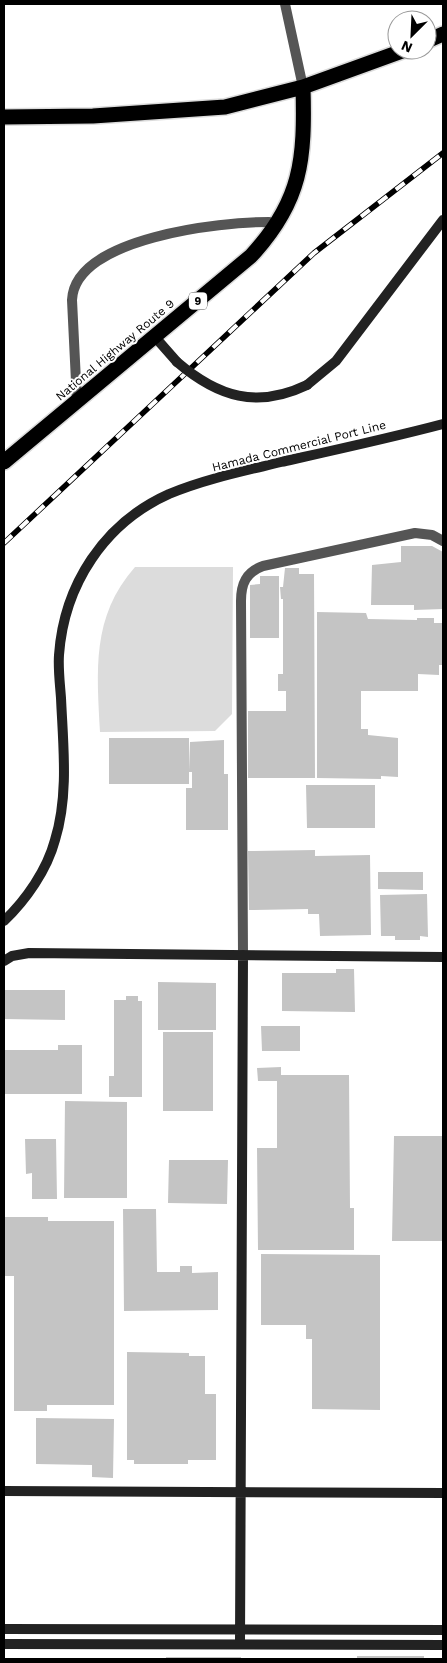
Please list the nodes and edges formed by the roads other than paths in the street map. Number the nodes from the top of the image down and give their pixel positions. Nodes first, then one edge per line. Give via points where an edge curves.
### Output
1 (286, 4) edge
2 (387, 57) edge
3 (303, 87) junction
4 (4, 117) edge
5 (443, 220) edge
6 (269, 222) dead end
7 (155, 337) junction
8 (76, 402) junction
9 (443, 424) edge
10 (4, 462) edge
11 (443, 541) edge
12 (4, 921) edge
13 (243, 955) junction
14 (443, 958) edge
15 (4, 961) edge
16 (443, 1490) edge
17 (4, 1492) edge
18 (240, 1492) junction
19 (4, 1629) edge
20 (240, 1630) junction
21 (443, 1630) edge
22 (4, 1644) edge
23 (240, 1644) junction
24 (443, 1645) edge

1 - 3 street
2 - 3 highway
3 - 4 highway via 208,109
3 - 7 highway, National Highway Route 9 / 9 via 301,169 290,202 272,234 252,256
5 - 7 street, bridge via 336,361 307,385 274,397 243,398 207,383 177,362
6 - 8 street via 242,222 163,234 118,250 82,275 74,287 72,300
7 - 8 highway, National Highway Route 9 / 9
8 - 10 highway, National Highway Route 9 / 9
9 - 12 street, Hamada Commercial Port Line via 229,474 169,495 130,517 100,545 81,576 65,614 59,656 63,798 55,841 36,883
11 - 13 street via 432,535 415,533 263,566 254,569 244,581 240,601
13 - 14 street
13 - 15 street via 29,953
13 - 18 street
16 - 18 street
17 - 18 street
18 - 20 street
19 - 20 street
20 - 21 street
20 - 23 street
22 - 23 street
23 - 24 street

